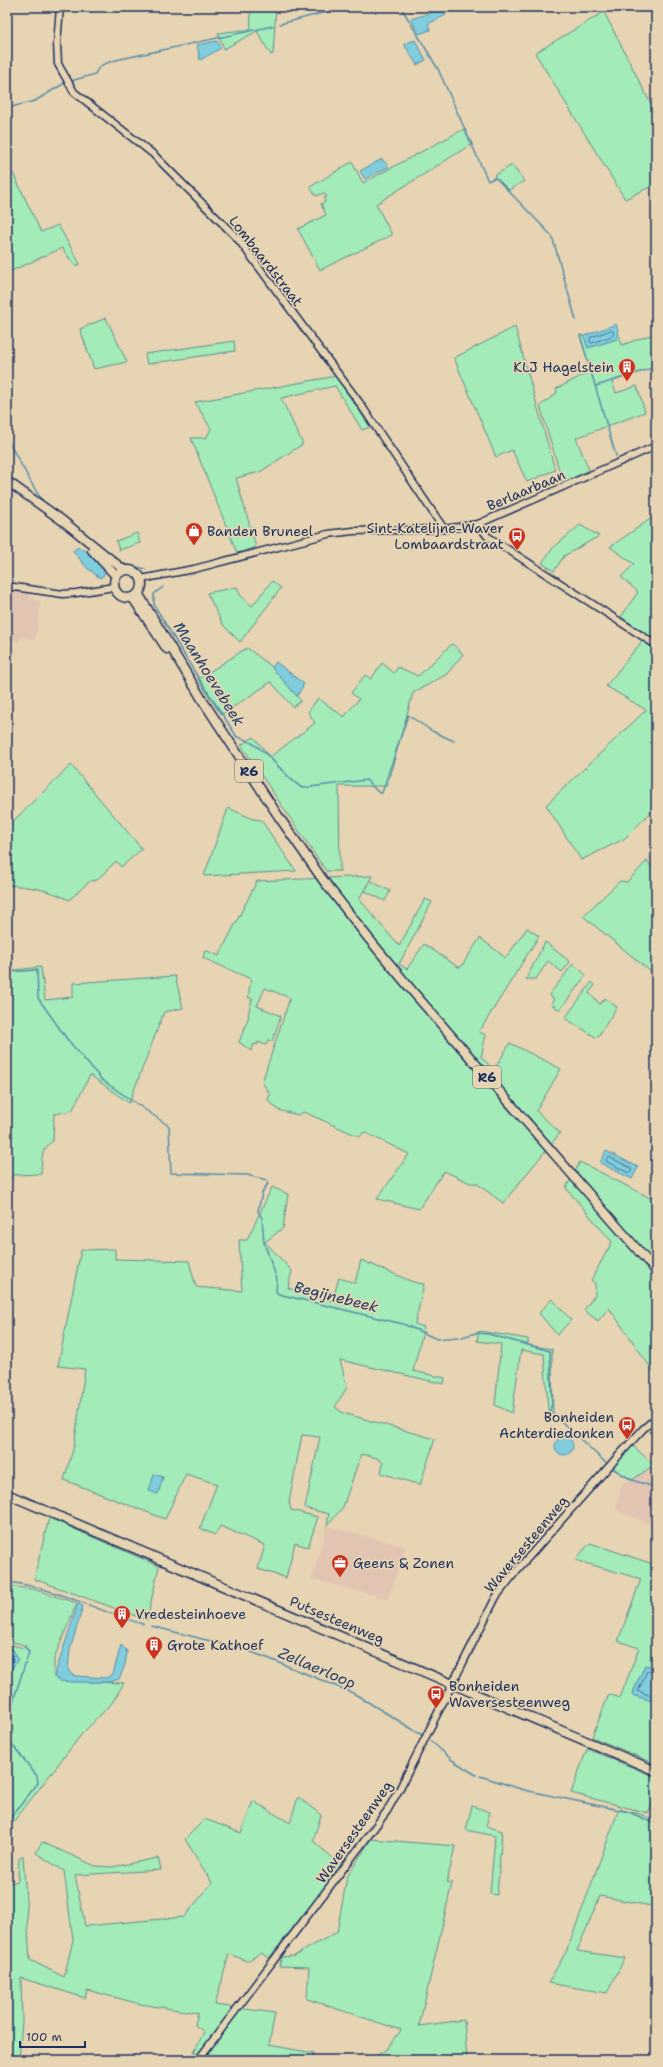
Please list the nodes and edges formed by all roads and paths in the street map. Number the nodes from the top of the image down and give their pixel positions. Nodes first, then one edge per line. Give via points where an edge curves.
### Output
1 (60, 7) edge
2 (656, 446) edge
3 (7, 481) edge
4 (47, 511) junction
5 (478, 524) junction
6 (444, 529) junction
7 (124, 570) junction
8 (116, 576) junction
9 (141, 579) junction
10 (7, 586) edge
11 (114, 587) junction
12 (135, 595) junction
13 (656, 645) edge
14 (656, 1271) edge
15 (656, 1418) edge
16 (7, 1494) edge
17 (452, 1684) junction
18 (656, 1771) edge
19 (198, 2060) edge

1 - 6 street, Lombaardstraat via 58,64 74,92 153,154 238,240 360,402
2 - 5 street, Berlaarbaan
3 - 4 main road
4 - 7 main road
4 - 8 main road via 91,549
5 - 6 street, Berlaarbaan
5 - 13 street via 487,536 563,582
6 - 9 street, Berlaarbaan via 328,534 194,569
7 - 8 main road
7 - 9 main road via 134,571
8 - 11 main road
9 - 12 main road via 142,587
10 - 11 street via 63,594
11 - 12 main road via 120,595
12 - 14 main road, R6 via 316,871 404,981
15 - 17 street, Waversesteenweg via 643,1428 508,1581 496,1597
16 - 17 main road, Putsesteenweg
17 - 18 main road, Putsesteenweg
17 - 19 street, Waversesteenweg via 387,1811

